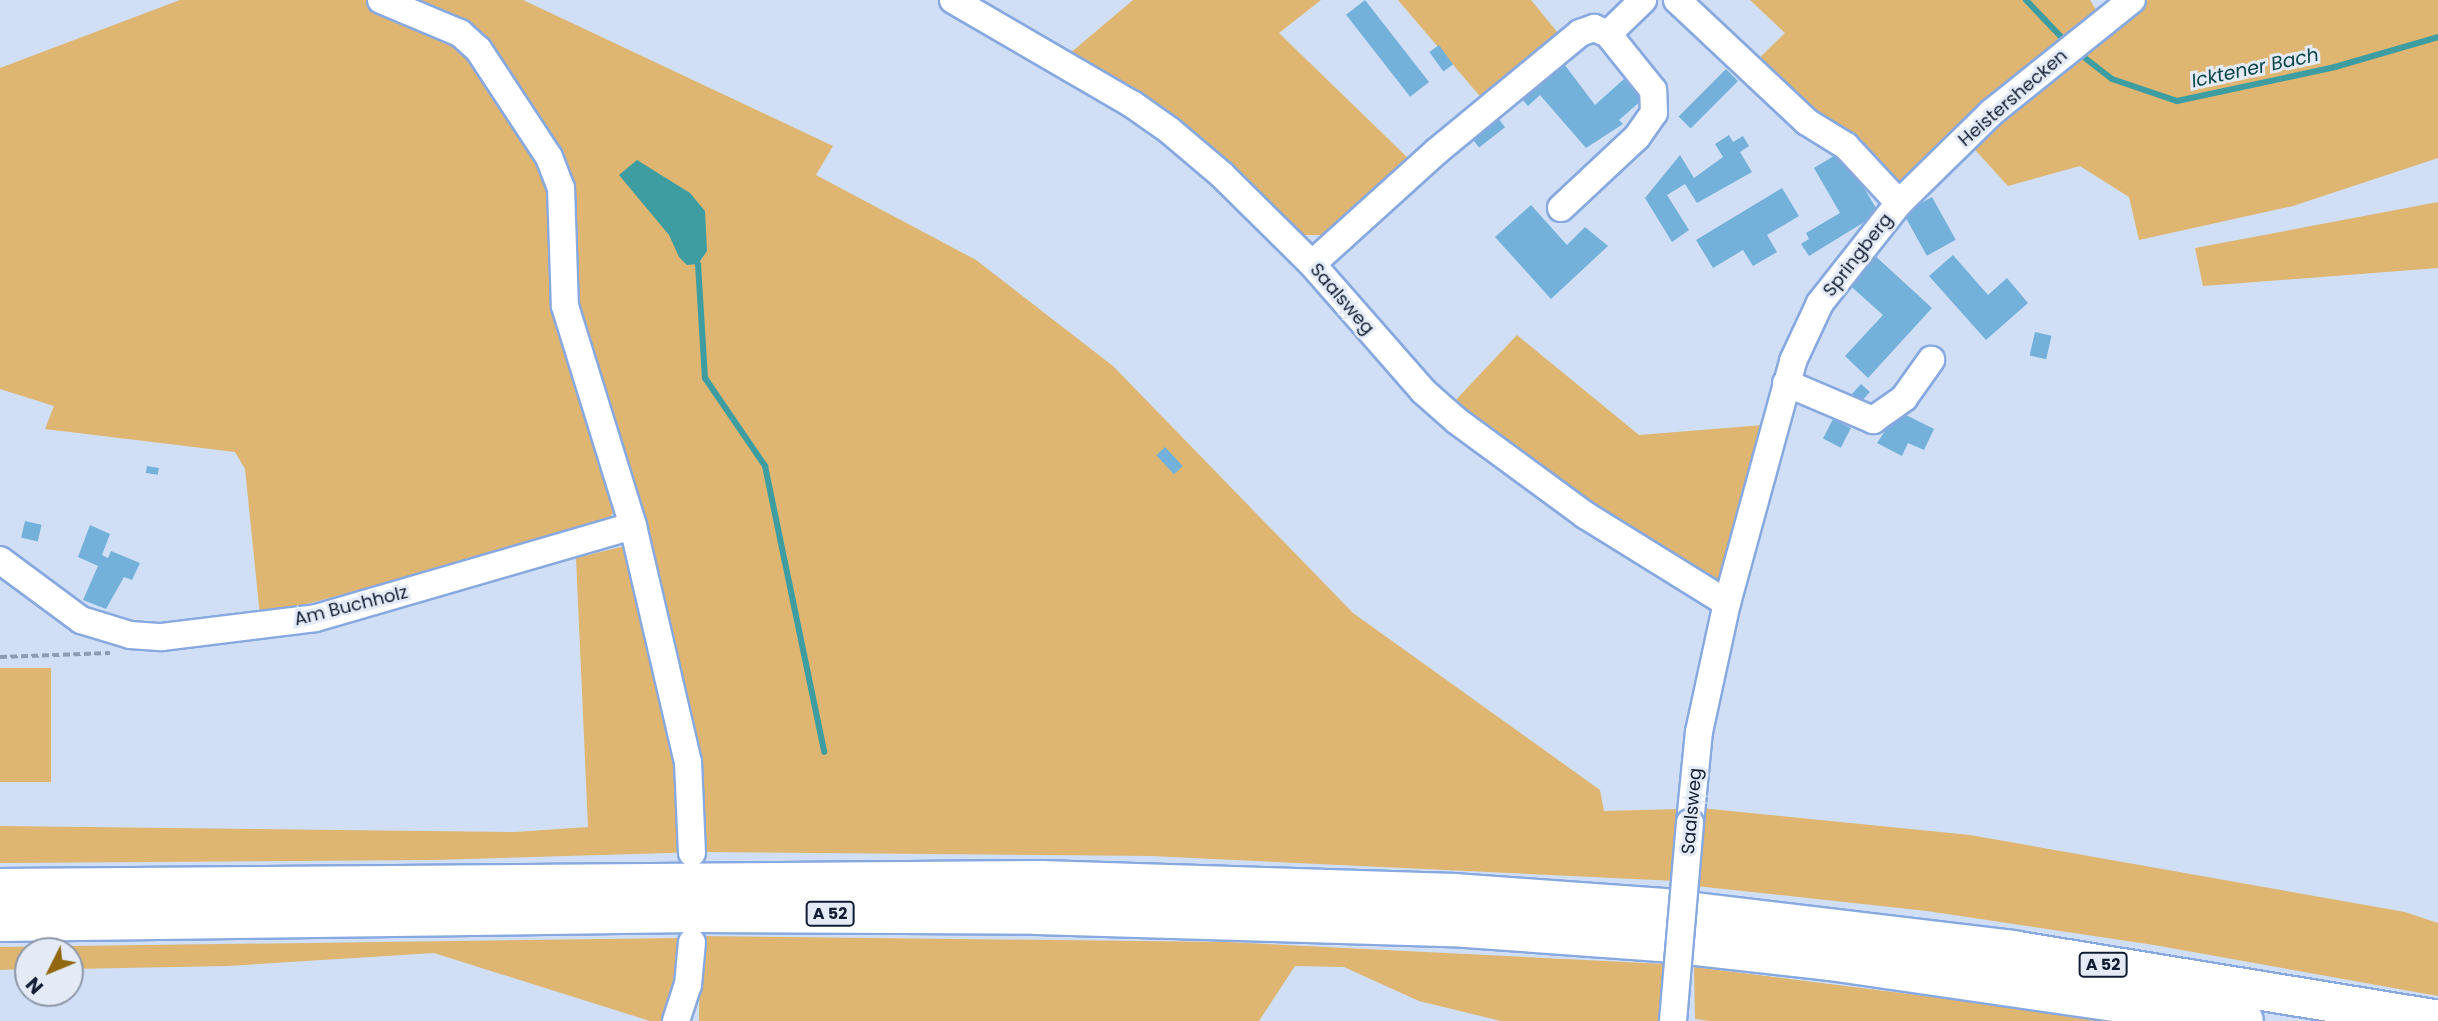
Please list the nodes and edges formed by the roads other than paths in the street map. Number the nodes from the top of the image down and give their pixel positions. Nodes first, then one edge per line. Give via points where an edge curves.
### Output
1 (381, 0) edge
2 (954, 0) edge
3 (1643, 0) edge
4 (1677, 0) edge
5 (2132, 0) edge
6 (1608, 34) junction
7 (1899, 203) junction
8 (1561, 208) dead end
9 (1312, 264) junction
10 (1931, 360) dead end
11 (1786, 383) junction
12 (633, 526) junction
13 (0, 560) edge
14 (1728, 600) junction
15 (692, 853) dead end
16 (0, 888) edge
17 (0, 922) edge
18 (692, 942) dead end
19 (2438, 1020) edge
20 (676, 1021) edge
21 (1673, 1021) edge
22 (2244, 1021) edge

1 - 12 street via 460,33 478,49 549,157 561,188 565,306
2 - 9 street, Saalsweg via 1160,124 1222,174
3 - 6 street
4 - 7 street, Springberg via 1807,122 1846,146
5 - 7 street, Heistershecken via 1992,112
6 - 8 street via 1653,90 1654,113 1637,137
6 - 9 street via 1594,28 1580,33 1437,151
7 - 11 street, Springberg via 1820,303
9 - 14 street, Saalsweg via 1423,391 1457,421 1586,515
10 - 11 street via 1904,398 1873,420
11 - 14 street, Springberg
12 - 13 street, Am Buchholz via 316,618 162,637 130,635 81,620
12 - 15 street via 688,762
14 - 21 street, Saalsweg, bridge via 1699,732
16 - 19 highway, A 52 via 1013,880 1455,894 1662,908 2012,950
17 - 22 highway, A 52 via 696,913 1050,915 1452,927 1660,942 1817,960
18 - 20 street via 688,985

